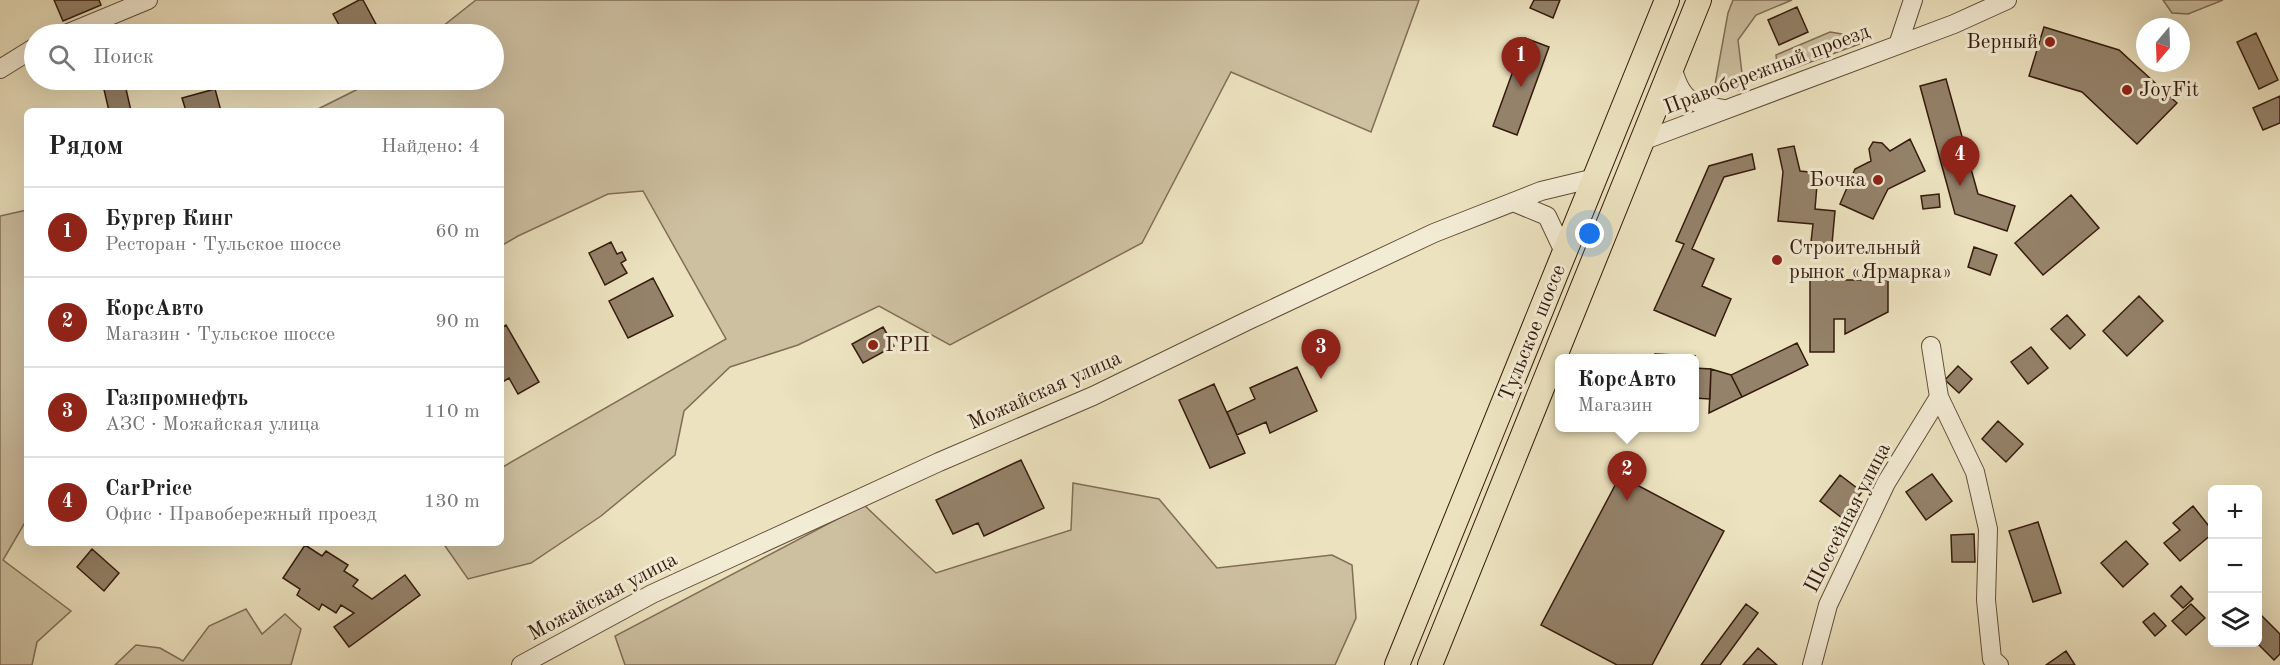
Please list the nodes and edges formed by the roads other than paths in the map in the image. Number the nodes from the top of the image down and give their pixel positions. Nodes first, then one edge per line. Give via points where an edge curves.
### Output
1 (148, 0) edge
2 (1667, 0) edge
3 (1699, 0) edge
4 (1912, 0) edge
5 (2007, 0) edge
6 (90, 24) edge
7 (1898, 45) junction
8 (24, 54) edge
9 (1672, 66) junction
10 (0, 69) edge
11 (1724, 109) junction
12 (1642, 141) junction
13 (1595, 178) junction
14 (1513, 202) junction
15 (1565, 254) junction
16 (1931, 346) dead end
17 (1556, 354) edge
18 (1555, 356) edge
19 (1939, 397) junction
20 (521, 665) edge
21 (1397, 665) edge
22 (1430, 665) edge
23 (1812, 665) edge
24 (1999, 665) edge

1 - 6 street
2 - 13 main road, Тульское шоссе
3 - 9 main road, Тульское шоссе
4 - 7 street
5 - 7 street, Правобережный проезд
7 - 11 street, Правобережный проезд
8 - 10 street
9 - 11 street via 1686,98
9 - 12 main road, Тульское шоссе
11 - 12 street, Правобережный проезд
12 - 17 main road, Тульское шоссе
13 - 14 street, Можайская улица
13 - 15 main road, Тульское шоссе
14 - 15 street via 1547,216
14 - 20 street, Можайская улица via 1434,233 1093,396 939,462 662,590
15 - 21 main road, Тульское шоссе
16 - 19 street
18 - 22 main road, Тульское шоссе
19 - 23 street, Шоссейная улица via 1886,483 1828,605
19 - 24 street via 1975,472 1988,529 1986,600 1992,659

